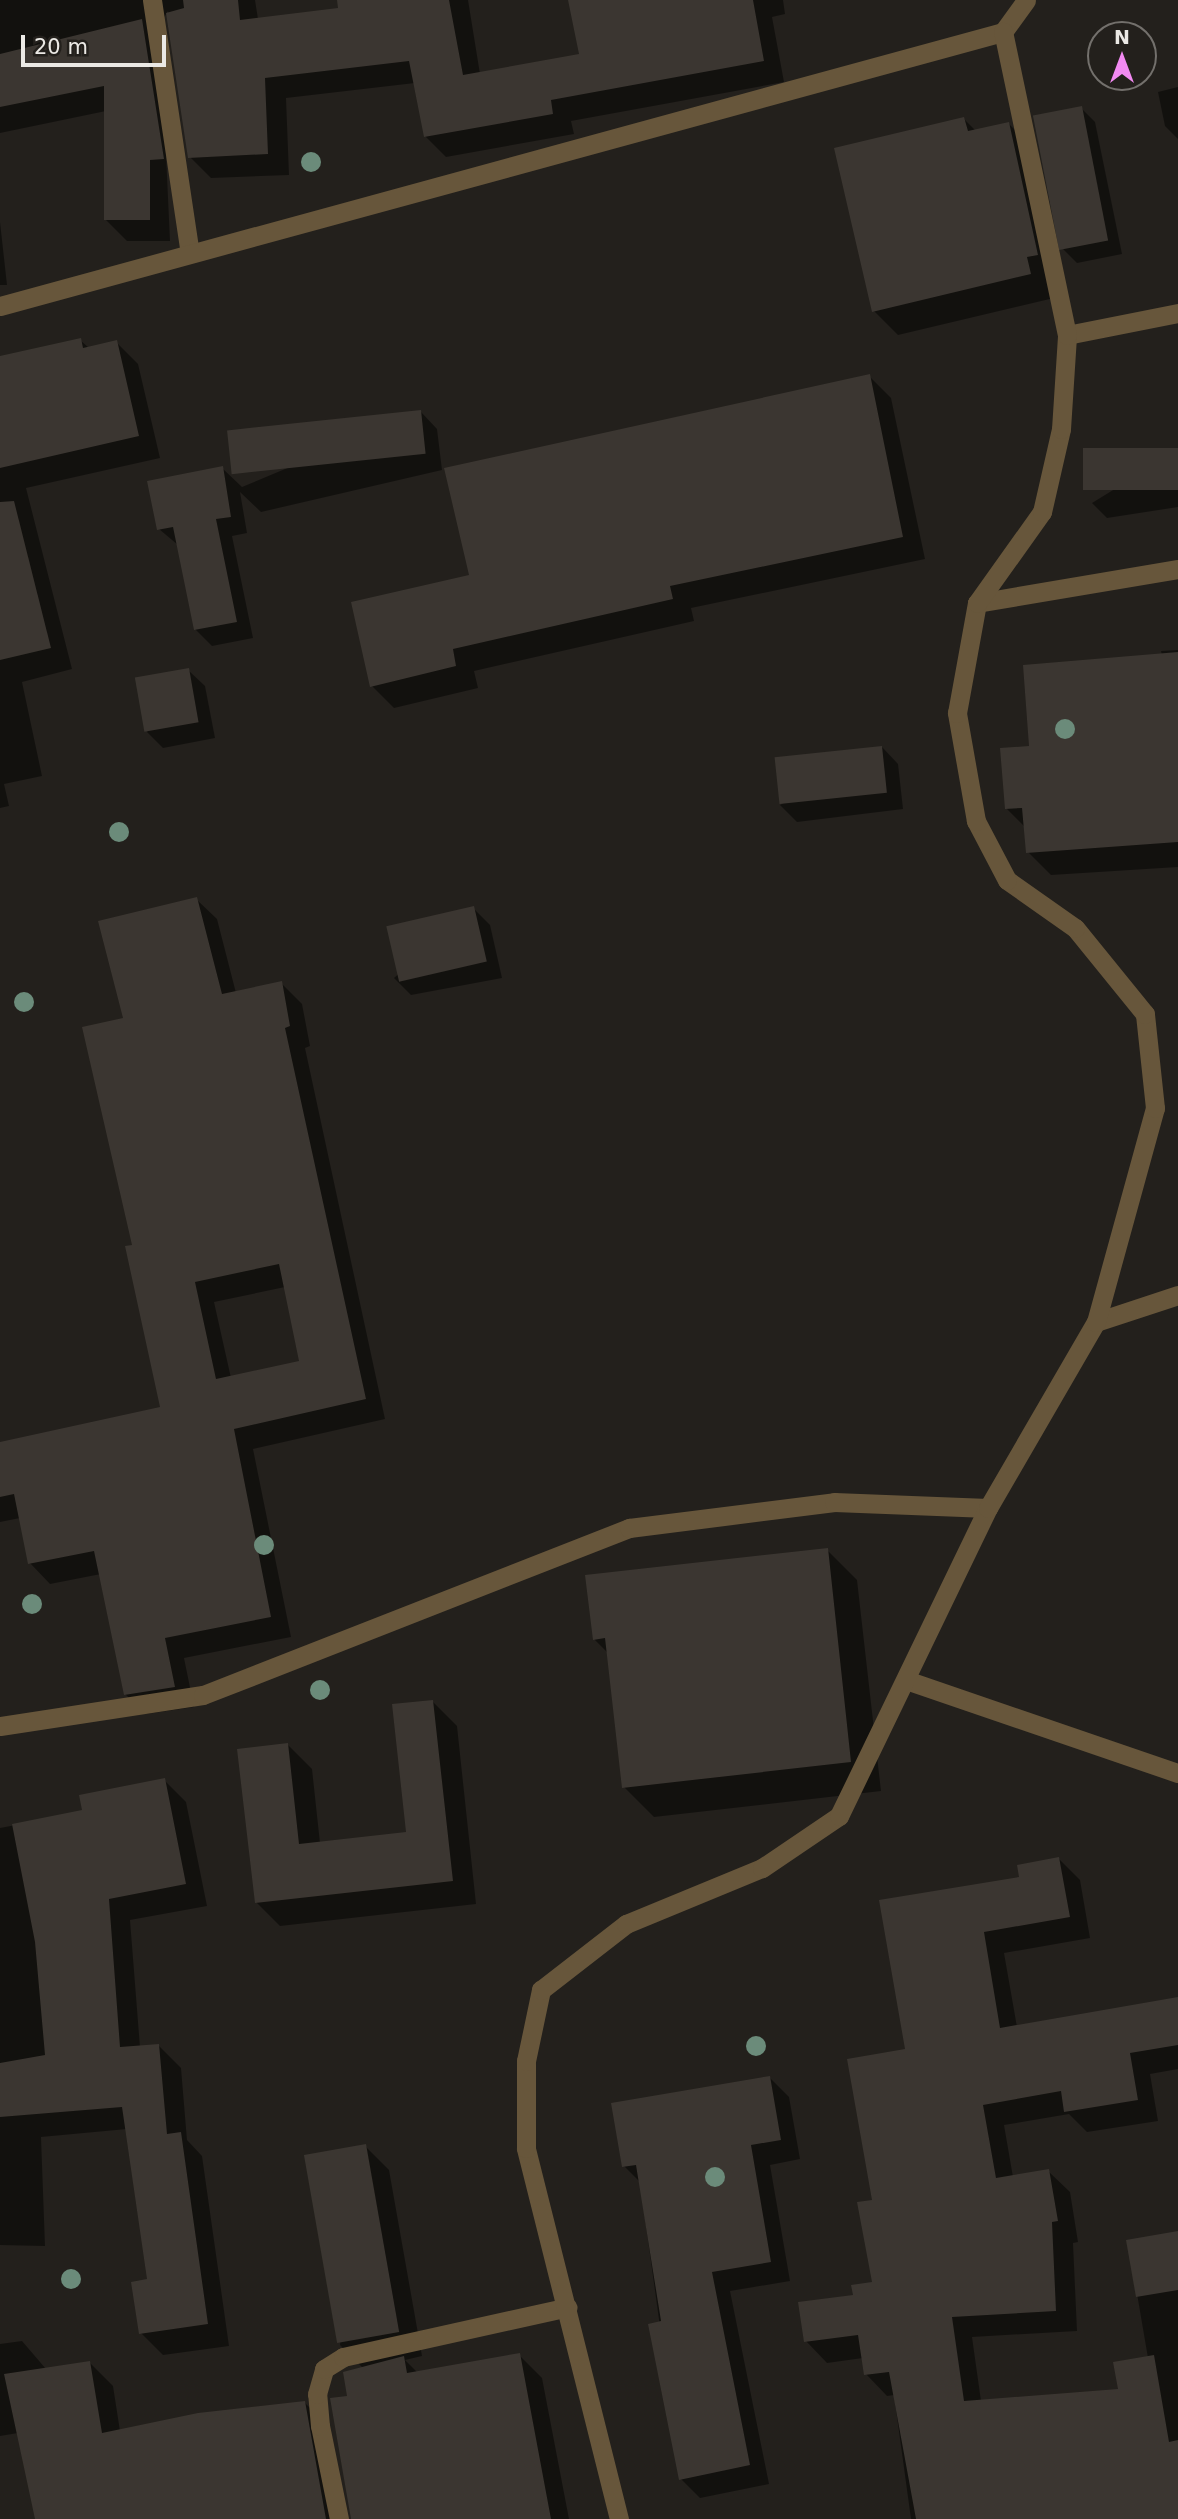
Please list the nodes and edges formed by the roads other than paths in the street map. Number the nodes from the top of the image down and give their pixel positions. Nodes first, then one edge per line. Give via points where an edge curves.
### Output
1 (152, 0) edge
2 (1027, 0) edge
3 (1003, 32) junction
4 (190, 253) junction
5 (0, 306) edge
6 (1178, 313) edge
7 (1068, 335) junction
8 (1178, 569) edge
9 (977, 603) junction
10 (1178, 1295) edge
11 (1096, 1322) junction
12 (988, 1508) junction
13 (906, 1680) junction
14 (0, 1726) edge
15 (1178, 1773) edge
16 (568, 2307) junction
17 (339, 2519) edge
18 (619, 2519) edge

1 - 4 street
2 - 3 street
3 - 4 street
3 - 7 street
4 - 5 street
6 - 7 street
7 - 9 street via 1061,429 1042,512
8 - 9 street
9 - 11 street via 957,713 976,821 1007,880 1076,928 1145,1014 1155,1108
10 - 11 street
11 - 12 street
12 - 13 street
12 - 14 street via 834,1502 629,1528 203,1695
13 - 15 street
13 - 16 street via 839,1816 762,1868 626,1924 541,1990 526,2061 526,2148
16 - 17 street via 343,2357 324,2369 317,2394 320,2426
16 - 18 street

